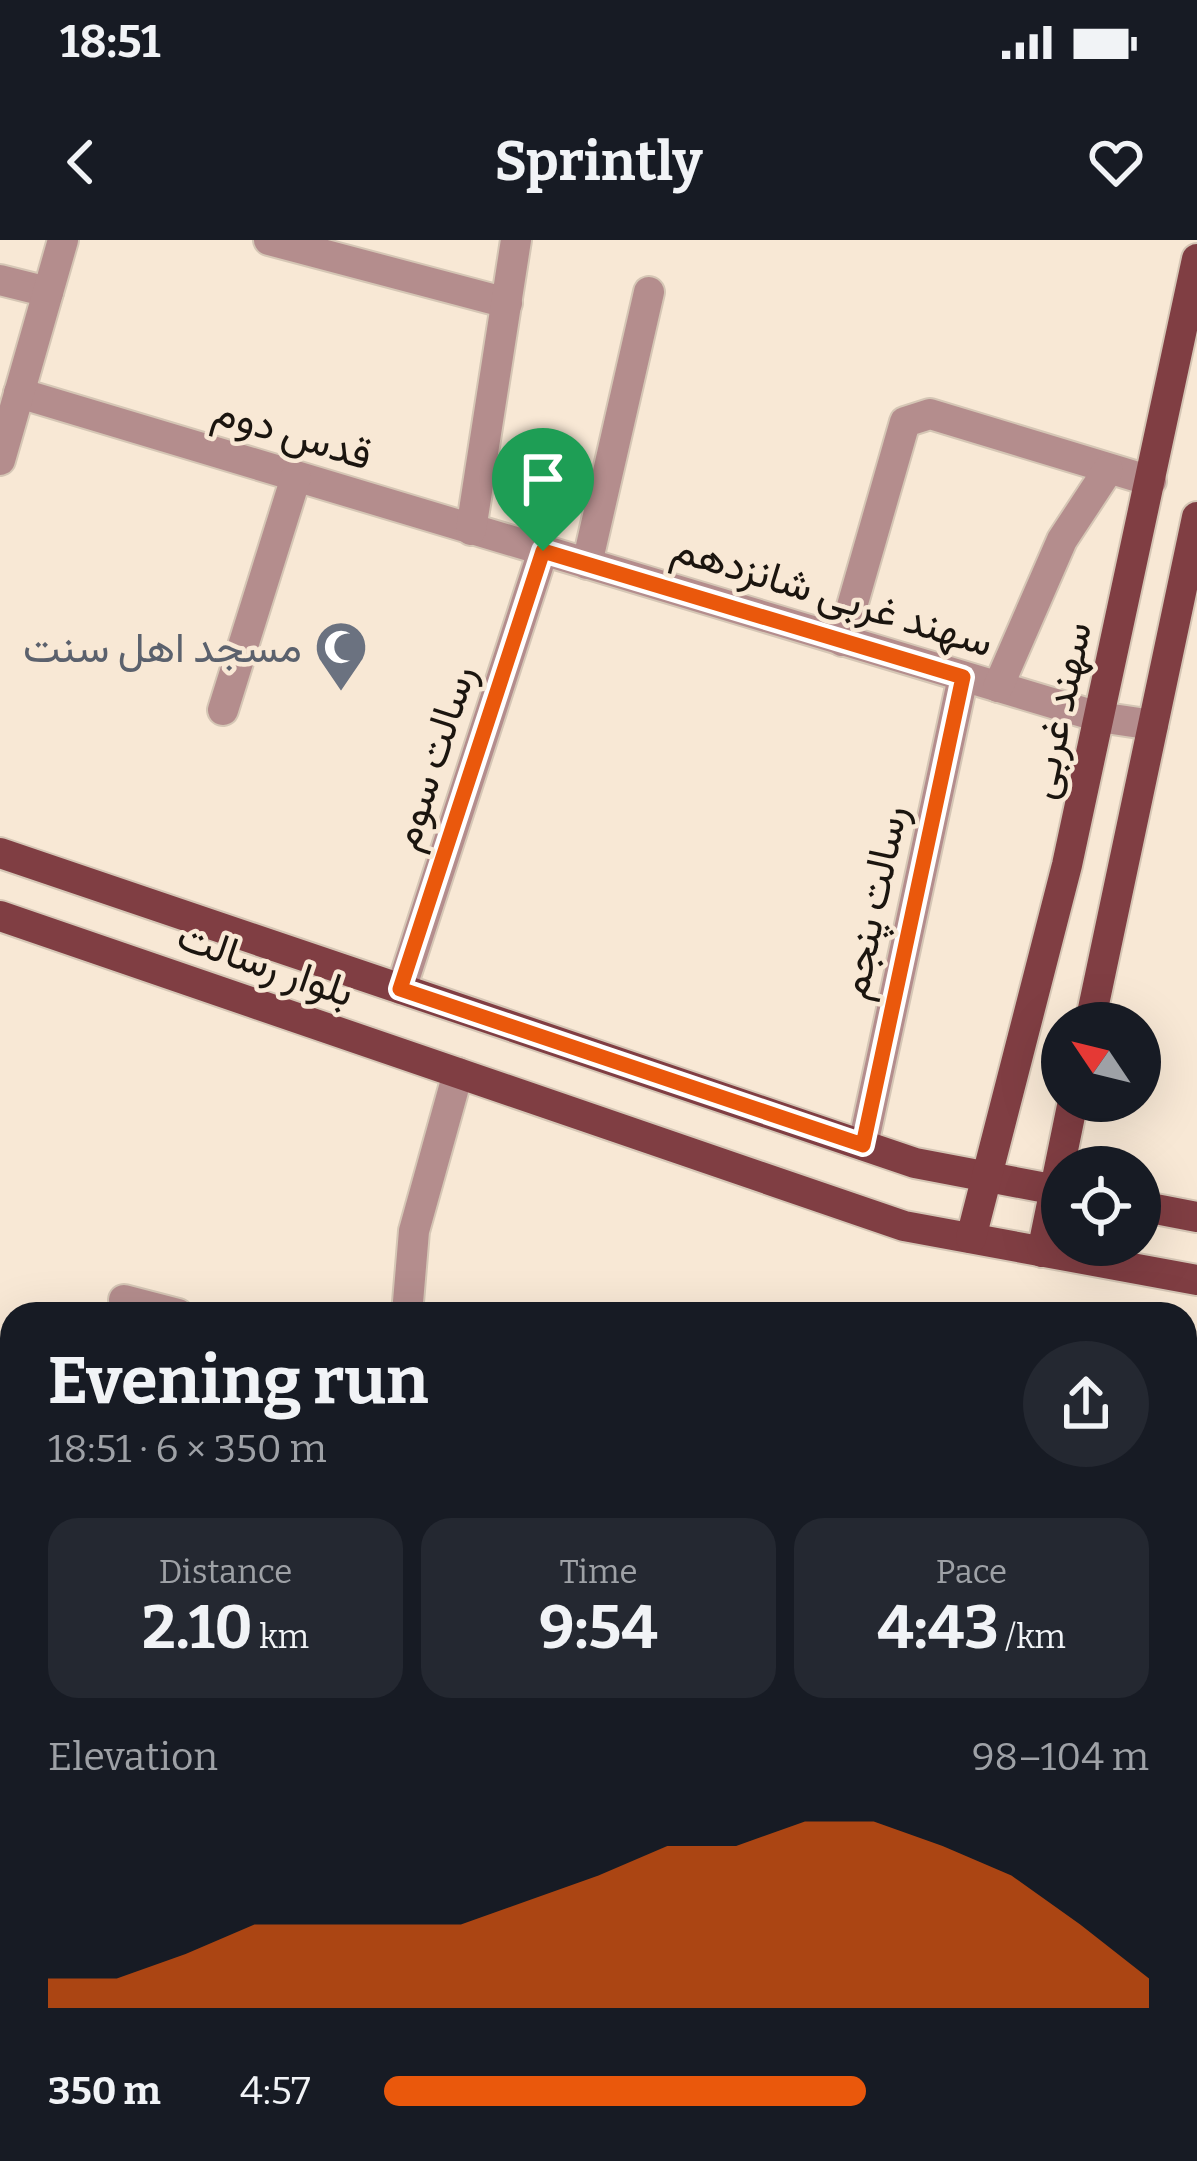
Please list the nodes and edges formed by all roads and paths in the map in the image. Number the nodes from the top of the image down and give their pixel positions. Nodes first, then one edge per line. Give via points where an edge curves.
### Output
1 (63, 240) edge
2 (268, 240) edge
3 (516, 240) edge
4 (1197, 259) edge
5 (0, 280) edge
6 (48, 292) junction
7 (649, 292) dead end
8 (507, 303) junction
9 (1186, 367) edge
10 (19, 393) junction
11 (0, 460) edge
12 (1108, 470) junction
13 (296, 477) junction
14 (1151, 482) junction
15 (1197, 517) edge
16 (471, 530) junction
17 (543, 551) junction
18 (587, 564) junction
19 (842, 640) junction
20 (963, 677) junction
21 (998, 687) junction
22 (223, 710) dead end
23 (1099, 717) junction
24 (1154, 725) junction
25 (0, 854) edge
26 (0, 916) edge
27 (400, 989) junction
28 (1095, 1002) edge
29 (458, 1073) junction
30 (863, 1145) junction
31 (986, 1177) junction
32 (1041, 1187) edge
33 (1161, 1210) edge
34 (1197, 1217) edge
35 (971, 1238) junction
36 (1041, 1252) edge
37 (1120, 1266) edge
38 (1197, 1280) edge
39 (124, 1300) dead end
40 (132, 1302) edge
41 (407, 1302) edge

1 - 6 street
2 - 8 street
3 - 8 street
4 - 9 main road, سهند غربی
5 - 6 street
6 - 10 street
7 - 18 street
8 - 16 street
9 - 14 main road, سهند غربی
10 - 11 street
10 - 13 street, قدس دوم
12 - 14 street
12 - 19 street via 930,414 905,422
12 - 21 street via 1062,540
13 - 16 street, قدس دوم
13 - 22 street
14 - 23 main road, سهند غربی
15 - 24 main road
16 - 17 street, قدس دوم
17 - 18 street, سهند غربی شانزدهم
17 - 27 street, رسالت سوم
18 - 19 street, سهند غربی شانزدهم
19 - 20 street, سهند غربی شانزدهم
20 - 21 street, سهند غربی شانزدهم
20 - 30 street, رسالت پنجم
21 - 23 street, سهند غربی شانزدهم
23 - 24 street, سهند غربی شانزدهم
23 - 31 main road, سهند غربی
24 - 28 main road
25 - 27 main road, بلوار رسالت
26 - 29 main road, بلوار رسالت
27 - 30 main road, بلوار رسالت
29 - 35 main road, بلوار رسالت via 904,1226
29 - 41 street via 414,1231
30 - 31 main road, بلوار رسالت
31 - 32 main road, بلوار رسالت
31 - 35 main road, سهند غربی
33 - 34 main road
35 - 36 main road, بلوار رسالت
37 - 38 main road, بلوار رسالت
39 - 40 street

